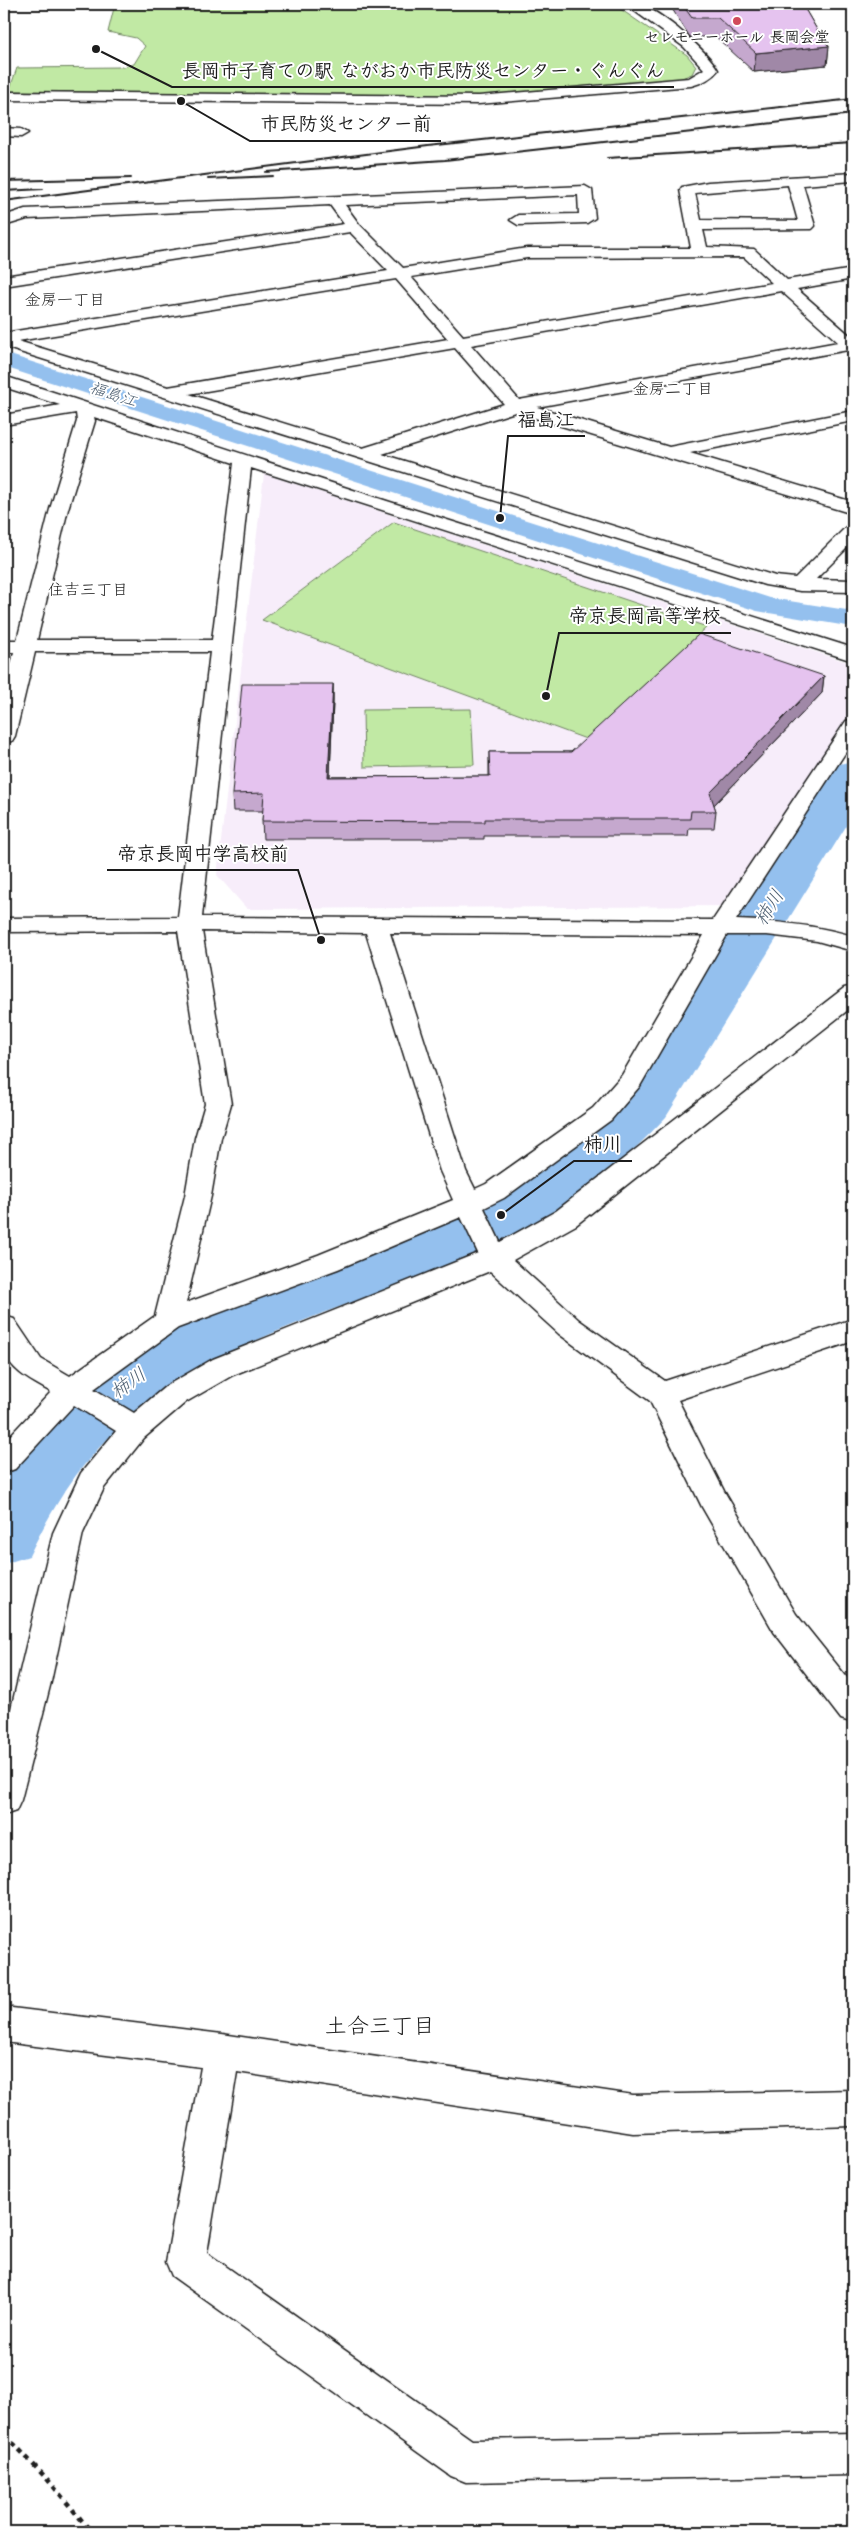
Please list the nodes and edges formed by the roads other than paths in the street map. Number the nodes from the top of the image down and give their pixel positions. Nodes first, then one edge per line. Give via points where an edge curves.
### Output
1 (632, 4) edge
2 (4, 96) edge
3 (4, 132) edge
4 (21, 133) dead end
5 (853, 177) edge
6 (796, 182) junction
7 (512, 194) junction
8 (334, 201) junction
9 (518, 220) junction
10 (4, 221) edge
11 (695, 225) junction
12 (354, 227) junction
13 (700, 252) junction
14 (527, 253) junction
15 (399, 273) junction
16 (853, 274) edge
17 (4, 281) edge
18 (784, 286) junction
19 (4, 338) edge
20 (457, 341) junction
21 (4, 342) edge
22 (852, 345) edge
23 (4, 381) edge
24 (124, 399) junction
25 (515, 406) junction
26 (853, 416) edge
27 (4, 420) edge
28 (665, 452) junction
29 (362, 454) junction
30 (244, 460) junction
31 (853, 508) edge
32 (853, 531) edge
33 (800, 585) junction
34 (853, 586) edge
35 (4, 646) edge
36 (25, 646) junction
37 (220, 646) junction
38 (853, 655) edge
39 (853, 725) edge
40 (4, 736) edge
41 (189, 924) junction
42 (4, 925) edge
43 (376, 926) junction
44 (732, 927) junction
45 (853, 944) edge
46 (853, 994) edge
47 (468, 1204) junction
48 (494, 1258) junction
49 (168, 1321) junction
50 (4, 1326) edge
51 (853, 1330) edge
52 (76, 1392) junction
53 (661, 1394) junction
54 (127, 1423) junction
55 (4, 1461) edge
56 (853, 1709) edge
57 (4, 1800) edge
58 (4, 2024) edge
59 (222, 2052) junction
60 (853, 2108) edge
61 (853, 2454) edge

1 - 2 street via 698,53 710,65 708,74 691,82 478,100
3 - 4 street
5 - 6 street
6 - 11 street via 687,190
6 - 11 street via 807,226
7 - 8 street
7 - 9 street
7 - 9 street via 585,190 587,218
8 - 10 street via 25,214
8 - 12 street
9 - 14 street
11 - 13 street
12 - 15 street
12 - 17 street
13 - 14 street
13 - 18 street via 748,252
14 - 15 street
15 - 19 street
15 - 20 street
16 - 18 street
18 - 20 street
18 - 22 street
20 - 24 street
20 - 25 street
21 - 24 street
22 - 25 street
23 - 24 street
24 - 27 street
24 - 29 street via 243,418
24 - 30 street
24 - 36 street via 86,421 59,509
25 - 28 street
25 - 29 street
26 - 28 street
28 - 31 street
29 - 33 street via 772,581
30 - 37 street
30 - 38 street
32 - 33 street
33 - 34 street
35 - 36 street
36 - 37 street
36 - 40 street
37 - 41 street
39 - 44 street
41 - 42 street
41 - 43 street
41 - 49 street via 218,1104
43 - 44 street
43 - 47 street via 438,1127
44 - 45 street via 795,930
44 - 47 street via 631,1080 602,1114 495,1191
46 - 48 street via 566,1218
47 - 48 street
47 - 49 street via 328,1262
48 - 53 street via 569,1326
48 - 54 street via 223,1368
49 - 52 street
50 - 52 street via 31,1367
51 - 53 street
52 - 54 street
52 - 55 street
53 - 56 street via 713,1498 785,1623
54 - 57 street via 92,1481 68,1533 35,1682
58 - 59 street
59 - 60 street via 633,2114
59 - 61 street via 186,2262 466,2461

